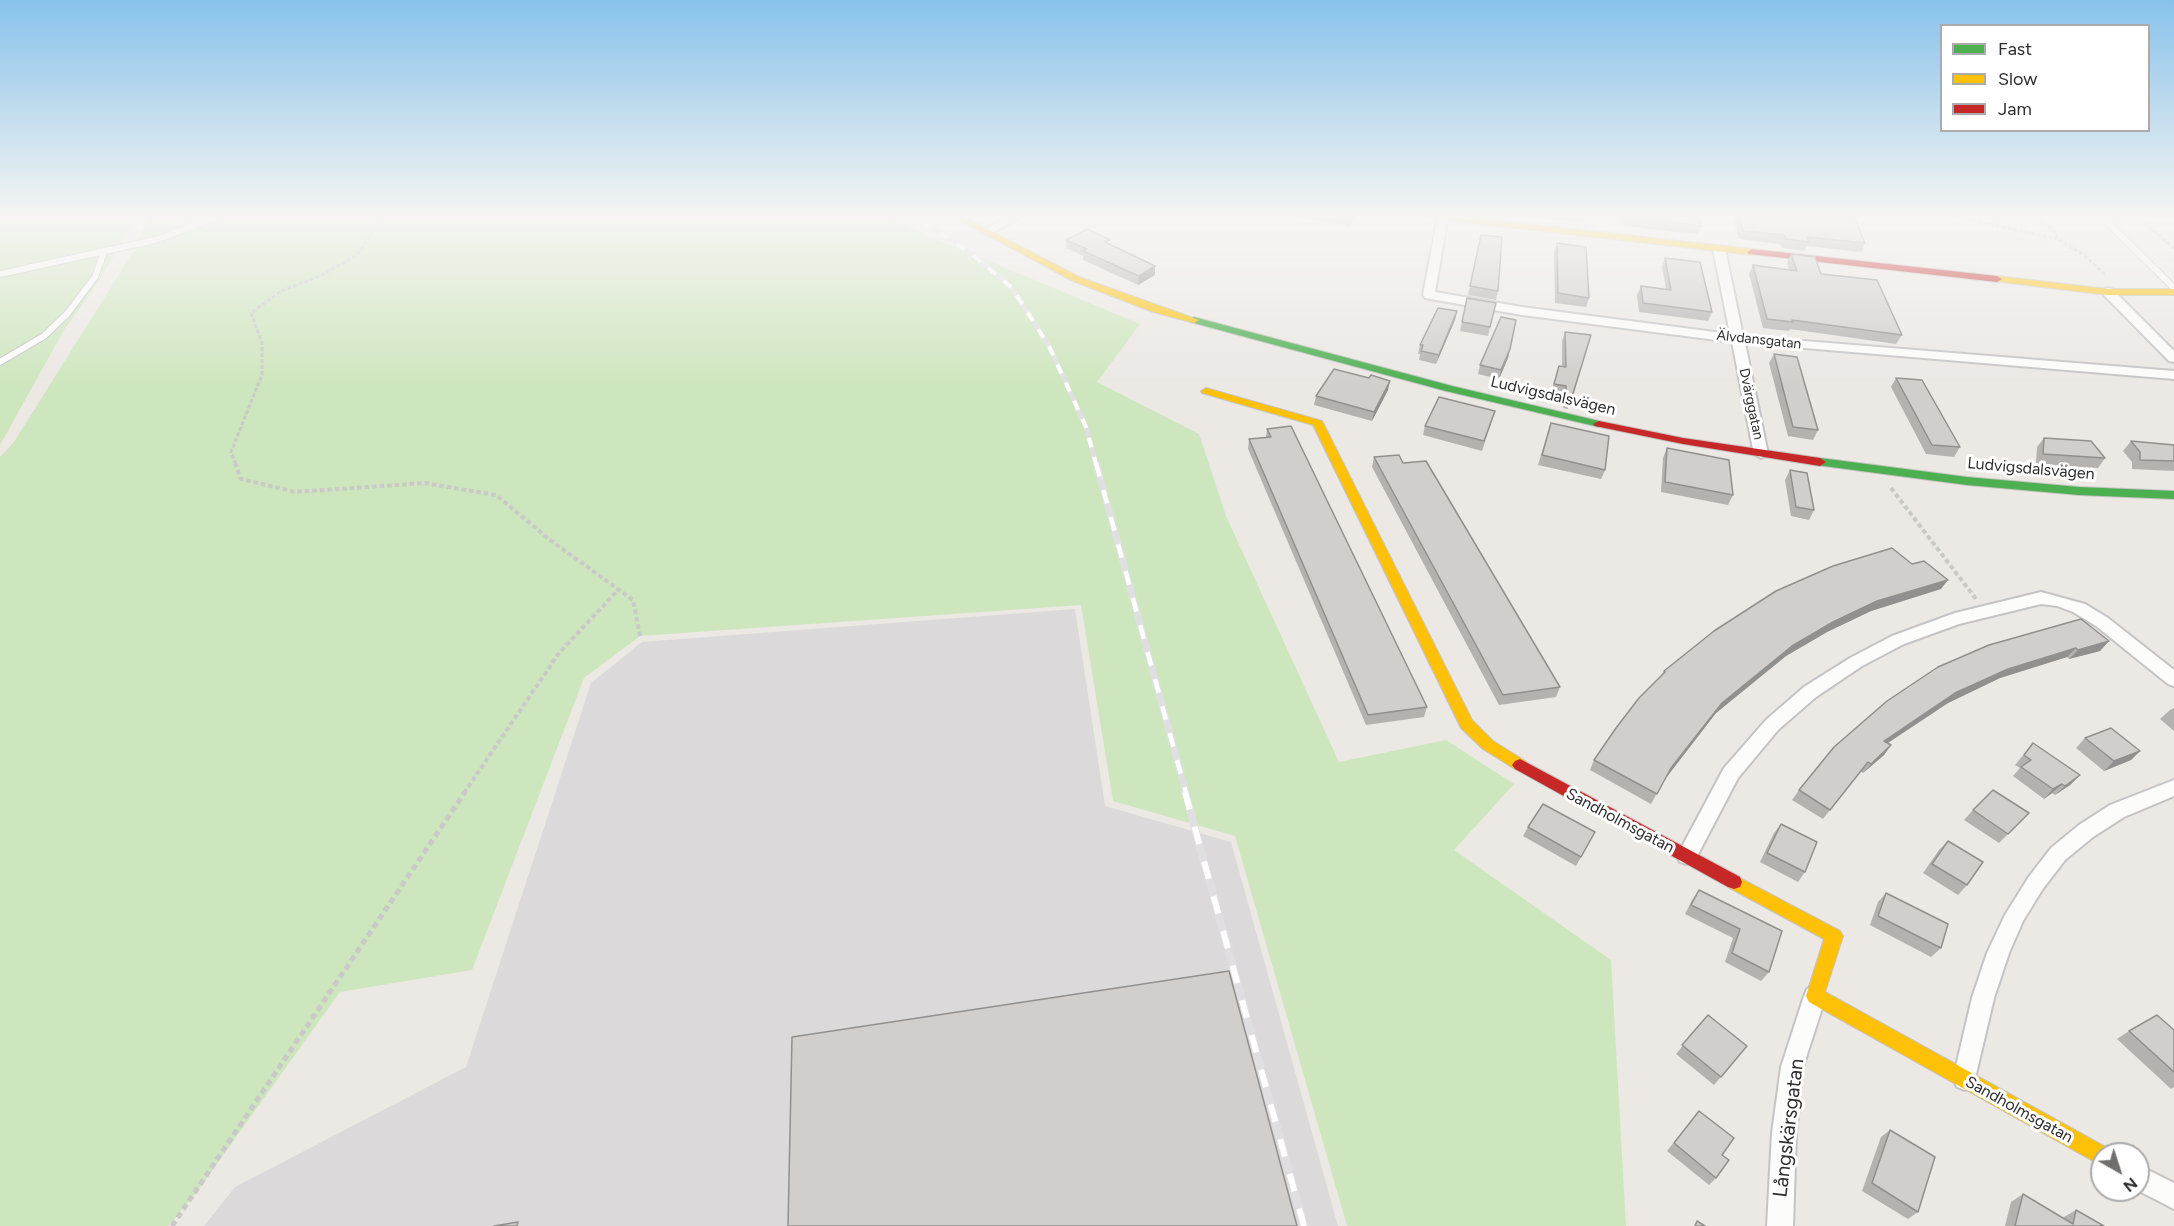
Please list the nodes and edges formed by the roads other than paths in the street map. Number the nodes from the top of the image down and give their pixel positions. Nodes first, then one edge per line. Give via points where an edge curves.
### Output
1 (97, 272) edge
2 (1063, 272) edge
3 (1431, 272) edge
4 (1724, 272) edge
5 (1929, 272) edge
6 (2157, 272) edge
7 (2174, 290) edge
8 (2108, 292) junction
9 (1738, 339) junction
10 (2174, 358) edge
11 (0, 362) edge
12 (2174, 375) edge
13 (1206, 391) dead end
14 (1761, 454) junction
15 (2174, 495) edge
16 (2174, 679) edge
17 (2174, 788) edge
18 (1687, 856) junction
19 (1815, 996) junction
20 (1965, 1079) junction
21 (2090, 1149) edge
22 (2150, 1184) edge
23 (2174, 1197) edge
24 (1780, 1226) edge

1 - 11 lane via 67,314 44,336
2 - 14 street, Ludvigsdalsvägen via 1156,310 1201,323 1560,416
3 - 9 street, Älvdansgatan via 1429,295
4 - 9 street, Dvärggatan
5 - 8 street
6 - 7 lane
7 - 8 street
8 - 10 street
9 - 12 street, Älvdansgatan
9 - 14 street, Dvärggatan
13 - 18 street, Sandholmsgatan via 1318,423 1466,724 1488,745 1533,774
14 - 15 street, Ludvigsdalsvägen via 2068,490
16 - 18 street via 2079,608 2041,598 1955,619 1898,640 1856,662 1810,692 1772,725 1731,773
17 - 20 street via 2117,811 2086,831 2058,854 2035,884 1998,953 1983,998
18 - 19 street, Sandholmsgatan via 1834,936
19 - 20 street, Sandholmsgatan
19 - 24 street, Långskärsgatan via 1792,1067 1784,1133
20 - 21 street, Sandholmsgatan
22 - 23 street

